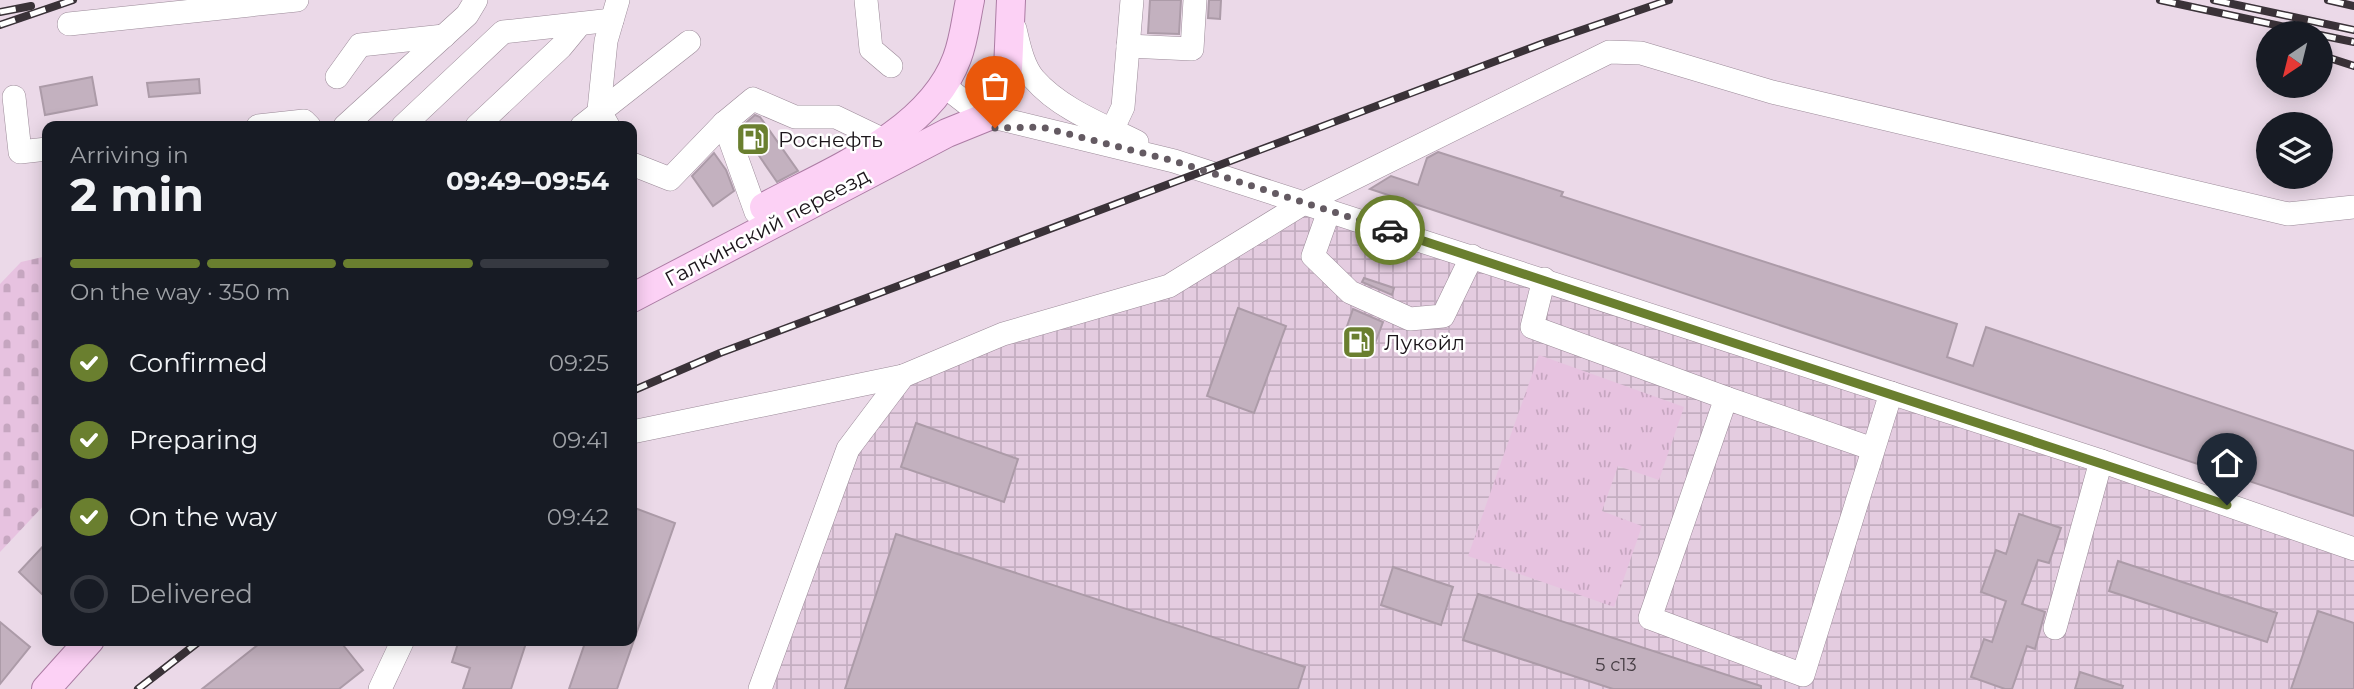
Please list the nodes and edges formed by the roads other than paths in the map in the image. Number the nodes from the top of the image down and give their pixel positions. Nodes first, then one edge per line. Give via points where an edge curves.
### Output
1 (297, 0) edge
2 (476, 0) edge
3 (866, 0) edge
4 (970, 0) edge
5 (1132, 0) edge
6 (1195, 0) edge
7 (1010, 4) edge
8 (615, 10) edge
9 (69, 24) dead end
10 (580, 24) junction
11 (444, 36) junction
12 (689, 42) dead end
13 (1128, 46) junction
14 (891, 66) dead end
15 (337, 76) dead end
16 (943, 85) junction
17 (14, 97) dead end
18 (989, 116) junction
19 (350, 121) edge
20 (408, 121) edge
21 (482, 121) edge
22 (596, 121) edge
23 (724, 123) junction
24 (1019, 125) junction
25 (947, 133) junction
26 (1110, 138) junction
27 (886, 141) junction
28 (42, 150) edge
29 (637, 166) edge
30 (1304, 203) junction
31 (2354, 208) edge
32 (1329, 211) junction
33 (756, 212) junction
34 (1472, 256) junction
35 (637, 274) edge
36 (1544, 279) junction
37 (637, 295) edge
38 (903, 376) junction
39 (1891, 393) junction
40 (1726, 398) junction
41 (637, 431) edge
42 (1873, 449) junction
43 (2101, 461) junction
44 (2354, 549) edge
45 (2055, 628) dead end
46 (85, 646) edge
47 (400, 646) edge
48 (46, 689) edge
49 (380, 689) edge
50 (760, 689) edge

1 - 9 street
2 - 11 street
3 - 14 street via 871,49
4 - 16 main road, Галкинский переезд via 957,58
5 - 13 street
6 - 13 street via 1192,49
7 - 18 main road via 1007,93
7 - 26 street via 1020,53 1034,79
8 - 10 street
8 - 22 street via 606,41
10 - 20 street via 503,32
10 - 21 street
11 - 15 street via 360,45
11 - 19 street
12 - 22 street
13 - 26 street via 1123,107
16 - 18 street
16 - 27 main road, Галкинский переезд via 926,107
17 - 28 street via 20,152
18 - 24 street
18 - 25 main road, Галкинский переезд
23 - 27 street via 753,99 795,117 836,117
23 - 29 street via 670,178
23 - 33 street
24 - 25 street
24 - 26 street
25 - 37 main road, Галкинский переезд
26 - 30 street
27 - 33 main road, Галкинский переезд
30 - 31 street via 1619,51 1641,53 1772,92 1947,135 2288,214
30 - 32 street
30 - 38 street via 1169,286 1003,334
32 - 34 street
32 - 34 street via 1313,256 1350,292 1410,319 1443,316
33 - 35 main road, Галкинский переезд
34 - 36 street
36 - 39 street
36 - 40 street via 1532,327
38 - 41 street
38 - 50 street via 848,449
39 - 42 street
39 - 43 street
40 - 42 street
40 - 42 street via 1650,618 1803,675
43 - 44 street
43 - 45 street
46 - 48 main road
47 - 49 street

